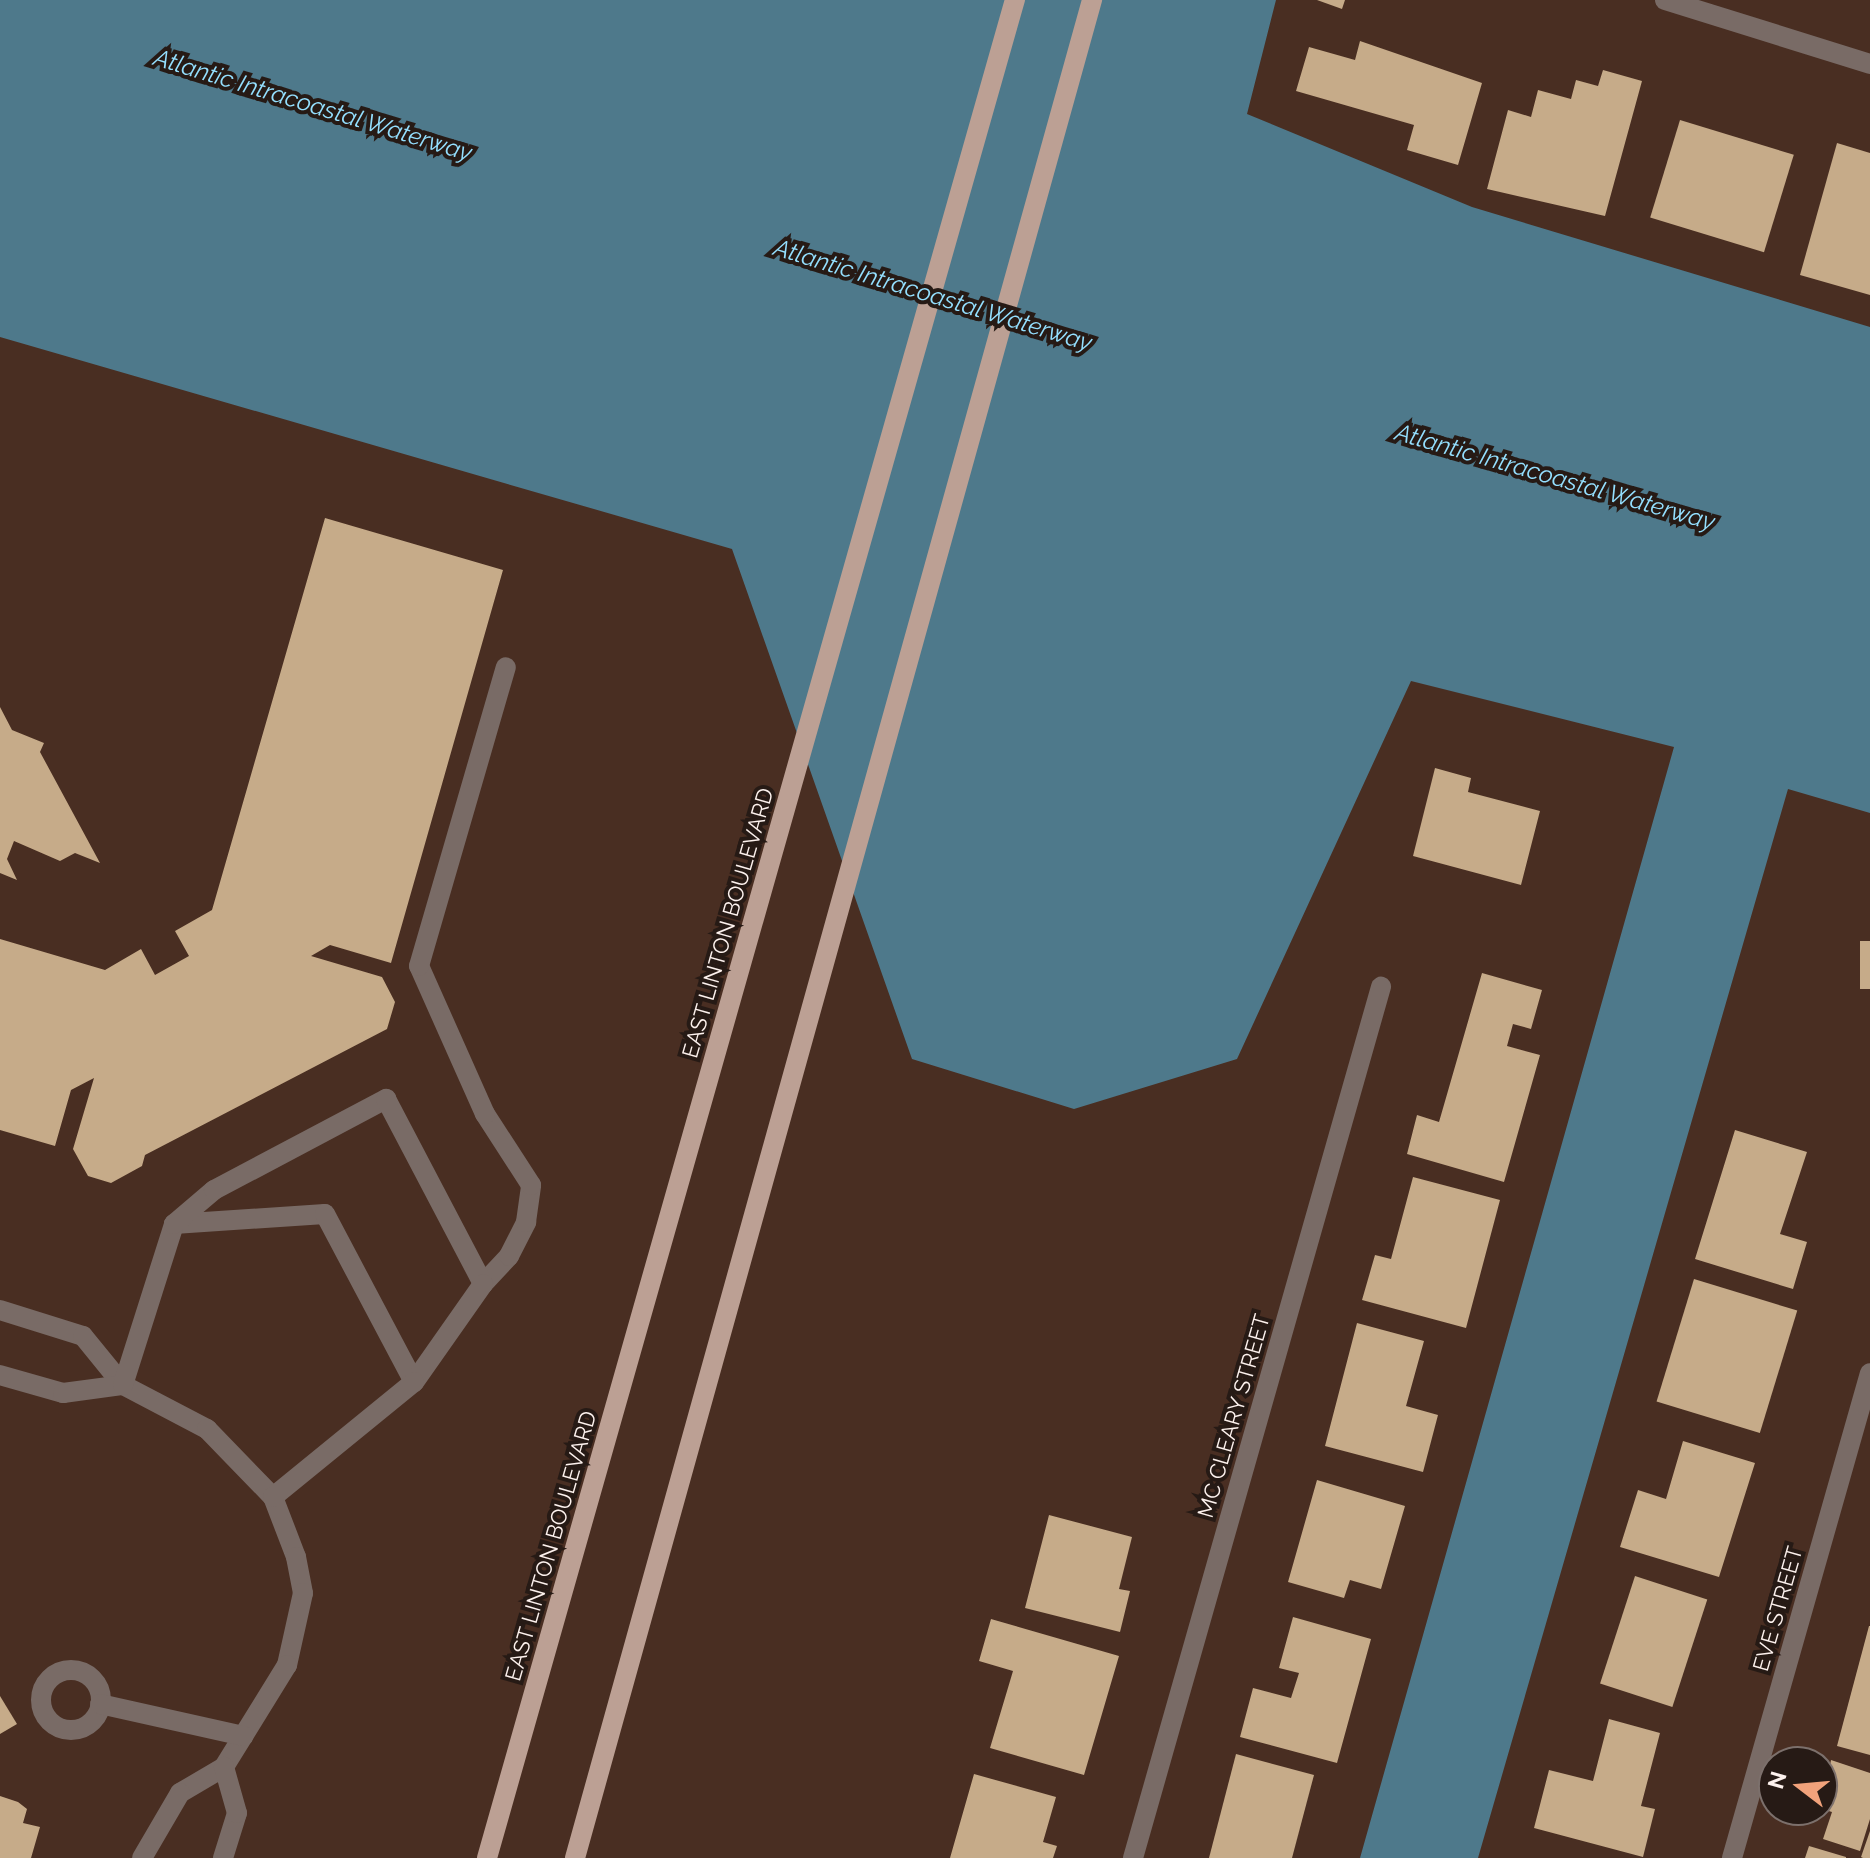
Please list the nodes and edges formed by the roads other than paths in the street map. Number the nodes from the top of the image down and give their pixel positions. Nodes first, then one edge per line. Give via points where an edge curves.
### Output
1 (1015, 0) edge
2 (1092, 0) edge
3 (1665, 0) edge
4 (1870, 64) edge
5 (506, 667) dead end
6 (1381, 987) dead end
7 (174, 1224) junction
8 (483, 1284) junction
9 (0, 1310) edge
10 (1870, 1373) edge
11 (0, 1375) edge
12 (414, 1382) junction
13 (123, 1385) junction
14 (273, 1497) junction
15 (100, 1704) dead end
16 (243, 1736) junction
17 (224, 1767) junction
18 (142, 1858) edge
19 (223, 1858) edge
20 (487, 1858) edge
21 (575, 1858) edge
22 (1133, 1858) edge
23 (1732, 1858) edge

1 - 20 main road, EAST LINTON BOULEVARD
2 - 21 main road via 710,1357
3 - 4 street
5 - 8 street via 419,966 485,1114 531,1185 526,1222 509,1256
6 - 22 street, MC CLEARY STREET
7 - 8 street via 214,1190 386,1099
7 - 12 street via 325,1214
7 - 13 street
8 - 12 street
9 - 13 street via 83,1336
10 - 23 street, EVE STREET
11 - 13 street via 63,1393
12 - 14 street
13 - 14 street via 207,1429
14 - 16 street via 301,1581 300,1630
15 - 16 street
16 - 17 street
17 - 18 street via 180,1793
17 - 19 street via 237,1813

